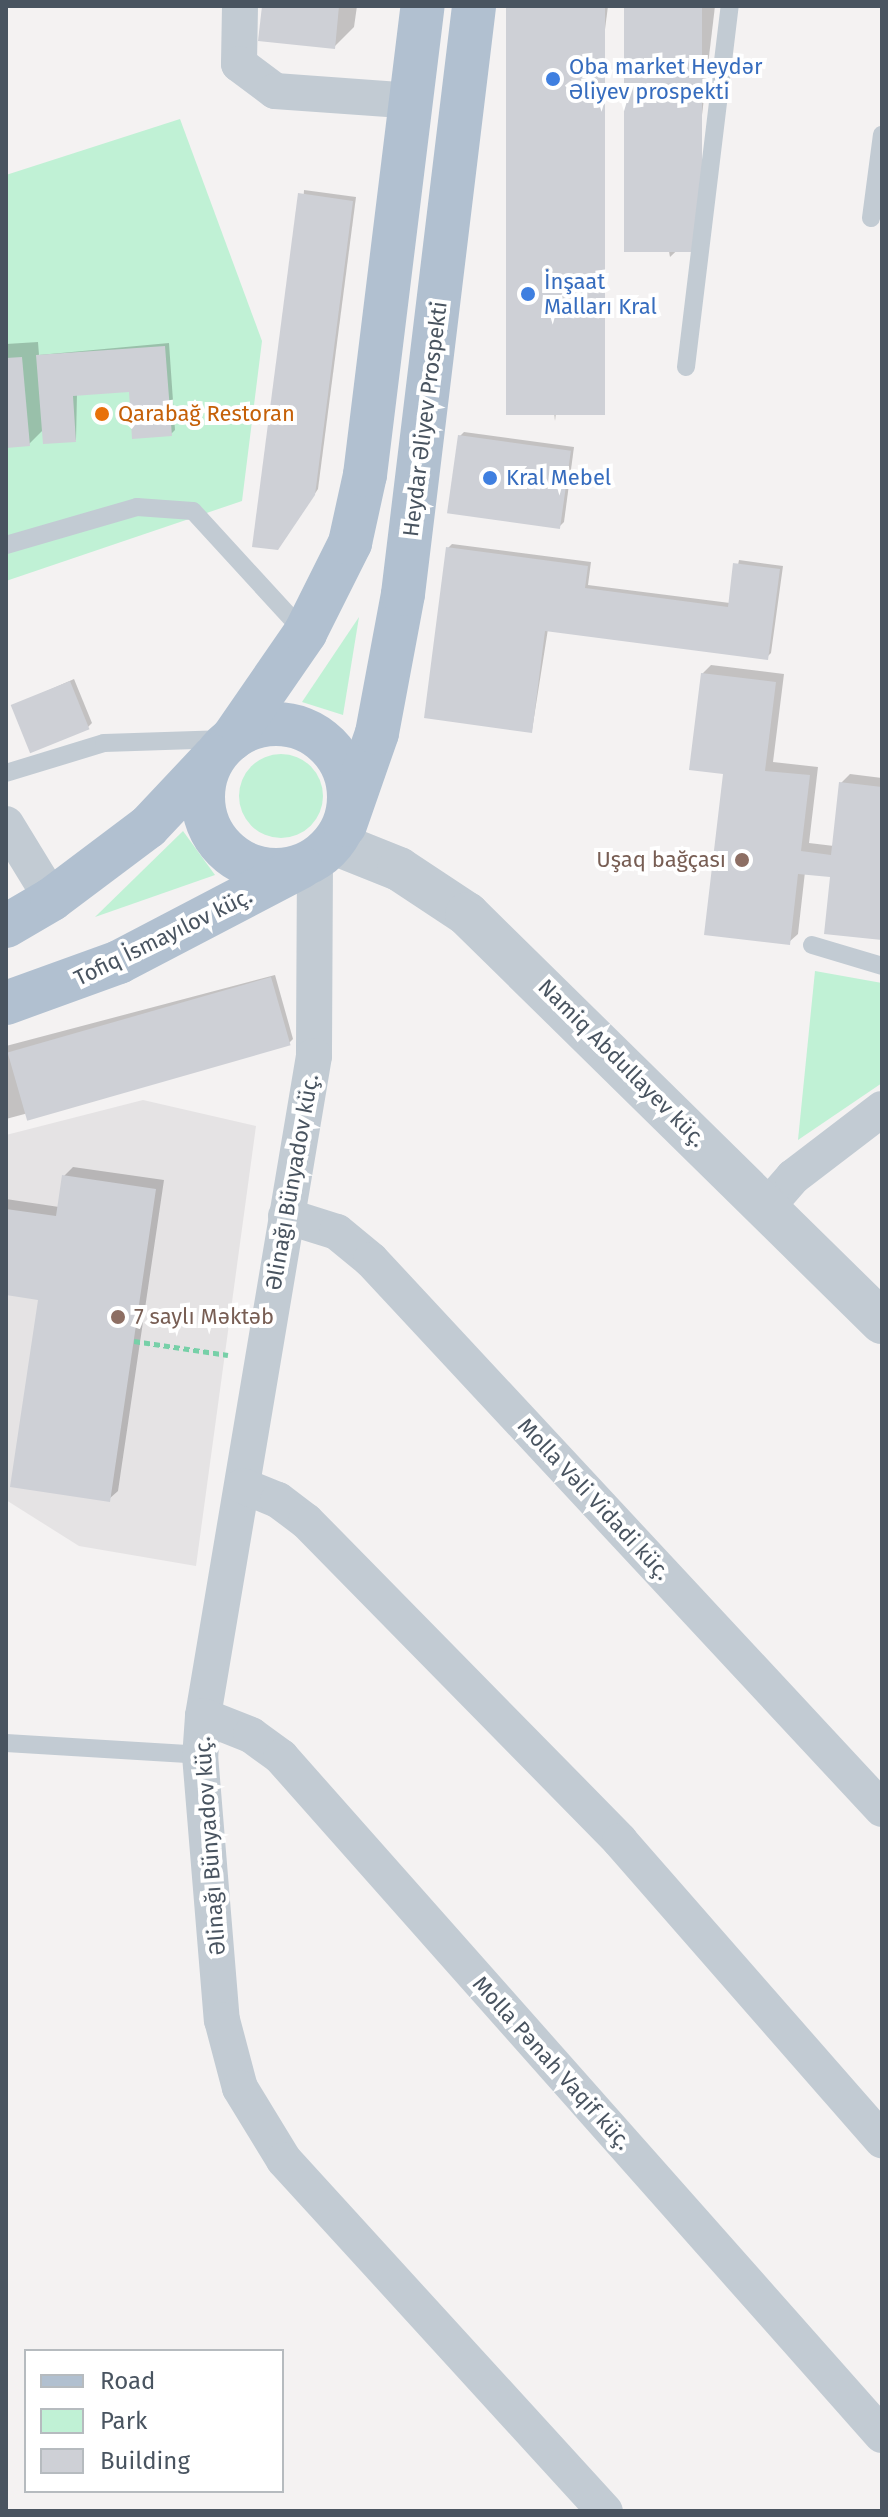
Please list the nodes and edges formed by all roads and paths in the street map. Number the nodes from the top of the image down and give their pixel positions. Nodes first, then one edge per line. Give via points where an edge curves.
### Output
1 (240, 6) edge
2 (423, 6) edge
3 (474, 6) edge
4 (730, 6) edge
5 (413, 101) junction
6 (882, 135) edge
7 (871, 218) dead end
8 (686, 367) dead end
9 (6, 545) edge
10 (305, 633) junction
11 (224, 747) junction
12 (6, 773) edge
13 (6, 824) edge
14 (331, 842) junction
15 (52, 899) junction
16 (6, 926) edge
17 (812, 945) dead end
18 (882, 966) edge
19 (6, 1003) edge
20 (882, 1109) edge
21 (767, 1207) junction
22 (286, 1216) junction
23 (882, 1322) edge
24 (134, 1341) dead end
25 (262, 1360) junction
26 (243, 1486) junction
27 (203, 1716) junction
28 (6, 1743) edge
29 (200, 1755) junction
30 (882, 1809) edge
31 (882, 2140) edge
32 (882, 2435) edge
33 (605, 2511) edge

1 - 5 street via 239,64 275,91
2 - 5 main road
3 - 14 main road, Heydar Əliyev Prospekti via 403,594 377,733
4 - 8 lane
5 - 10 main road via 365,475 350,543
6 - 7 lane
9 - 10 lane via 137,507 193,511
10 - 11 main road
11 - 12 lane via 104,743
11 - 14 main road via 271,724 313,733 329,746 349,783
11 - 14 main road via 205,778 203,803 223,848 267,870 292,868
11 - 15 main road via 148,827
13 - 15 street
14 - 19 main road, Tofiq İsmayılov küç. via 119,962
14 - 21 street, Namiq Abdullayev küç. via 399,869 467,914
14 - 22 street, Əlinağı Bünyadov küç. via 314,1056
15 - 16 main road
17 - 18 lane
20 - 21 street via 793,1177
21 - 23 street, Namiq Abdullayev küç.
22 - 25 street, Əlinağı Bünyadov küç.
22 - 30 street, Molla Vəli Vidadi küç. via 337,1232 371,1260
24 - 25 path
25 - 26 street, Əlinağı Bünyadov küç.
26 - 27 street, Əlinağı Bünyadov küç.
26 - 31 street via 278,1500 306,1521 620,1841
27 - 29 street, Əlinağı Bünyadov küç.
27 - 32 street, Molla Pənah Vaqif küç. via 251,1735 281,1757
28 - 29 lane
29 - 33 street, Əlinağı Bünyadov küç. via 222,2020 240,2088 284,2160

